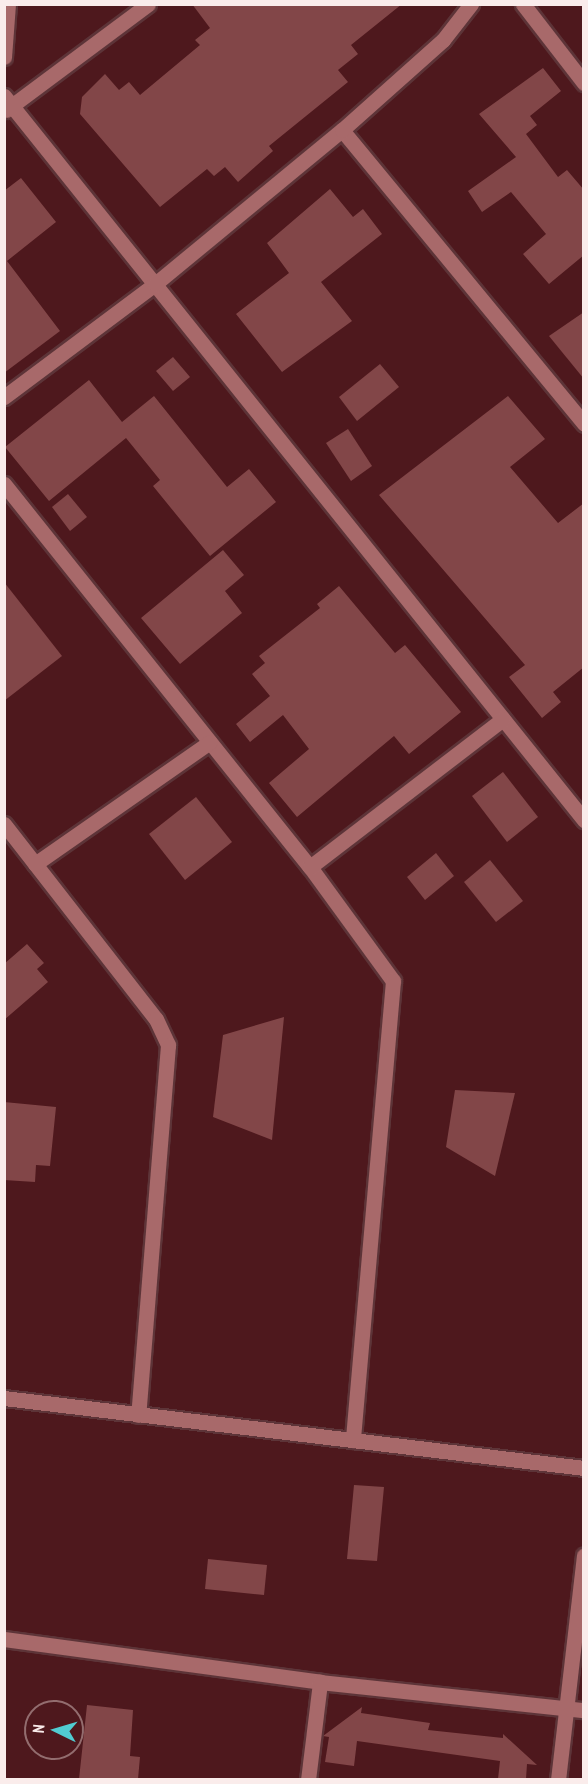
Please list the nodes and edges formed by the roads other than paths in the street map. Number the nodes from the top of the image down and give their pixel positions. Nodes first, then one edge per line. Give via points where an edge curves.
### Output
1 (8, 4) edge
2 (148, 4) edge
3 (471, 4) edge
4 (523, 4) edge
5 (4, 57) edge
6 (584, 83) edge
7 (7, 104) edge
8 (342, 130) junction
9 (155, 284) junction
10 (4, 397) edge
11 (584, 424) edge
12 (4, 484) edge
13 (503, 719) junction
14 (210, 742) junction
15 (584, 820) edge
16 (4, 824) edge
17 (35, 864) junction
18 (310, 867) junction
19 (4, 1398) edge
20 (138, 1414) junction
21 (353, 1440) junction
22 (584, 1468) edge
23 (584, 1555) edge
24 (4, 1639) edge
25 (320, 1682) junction
26 (566, 1708) junction
27 (584, 1710) edge
28 (308, 1779) edge
29 (558, 1779) edge

1 - 5 street
2 - 7 street
3 - 8 street via 450,34
4 - 6 street
7 - 9 street
8 - 9 street
8 - 11 street
9 - 10 street
9 - 13 street
12 - 14 street
13 - 15 street
13 - 18 street
14 - 17 street
14 - 18 street
16 - 17 street
17 - 20 street via 156,1019 168,1045
18 - 21 street via 382,961 395,990
19 - 20 street
20 - 21 street
21 - 22 street
23 - 26 street
24 - 25 street
25 - 26 street
25 - 28 street
26 - 27 street
26 - 29 street

